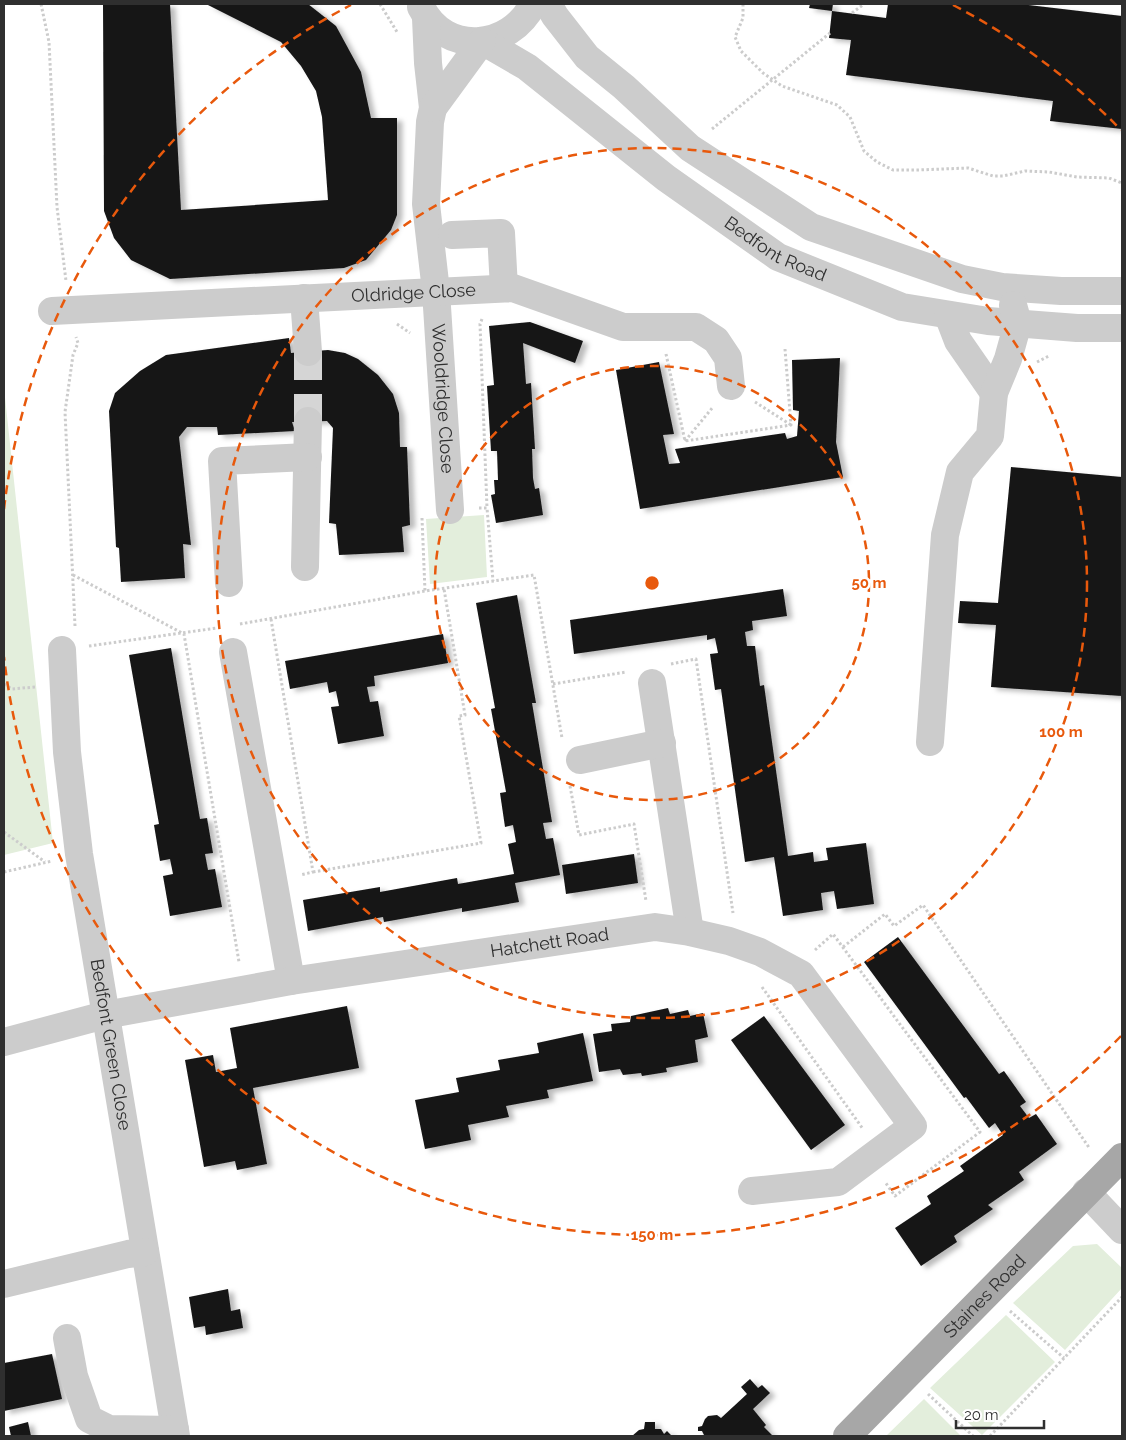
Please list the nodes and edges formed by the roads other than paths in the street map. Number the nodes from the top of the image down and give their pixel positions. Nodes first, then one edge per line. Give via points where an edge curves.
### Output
1 (533, 4) edge
2 (548, 4) edge
3 (423, 11) edge
4 (482, 41) junction
5 (433, 108) junction
6 (452, 235) dead end
7 (1002, 286) junction
8 (504, 288) junction
9 (436, 291) junction
10 (1122, 291) edge
11 (304, 298) junction
12 (52, 311) dead end
13 (948, 315) junction
14 (1018, 323) junction
15 (1122, 328) edge
16 (308, 352) tunnel mouth
17 (731, 386) road end
18 (994, 393) junction
19 (308, 421) tunnel mouth
20 (308, 457) junction
21 (450, 510) dead end
22 (305, 567) dead end
23 (229, 582) dead end
24 (233, 639) road end
25 (69, 649) road end
26 (650, 673) road end
27 (930, 742) dead end
28 (662, 743) junction
29 (580, 760) dead end
30 (690, 932) junction
31 (291, 981) junction
32 (105, 1016) junction
33 (4, 1042) edge
34 (1122, 1157) edge
35 (752, 1191) dead end
36 (1086, 1192) junction
37 (1122, 1230) edge
38 (145, 1252) junction
39 (4, 1284) edge
40 (67, 1338) dead end
41 (175, 1433) edge
42 (847, 1436) edge

1 - 4 street, Bedfont Road via 514,28 499,37
2 - 7 street, Bedfont Road via 587,57 690,148 811,227 962,279
3 - 4 street, Bedfont Road via 439,30 452,37
3 - 5 street, Wooldridge Close
4 - 5 street
4 - 13 street, Bedfont Road via 527,67 666,178 778,257 902,307
5 - 9 street, Wooldridge Close via 426,204
6 - 8 street via 501,233
7 - 10 street, Bedfont Road via 1061,291
7 - 14 street
8 - 9 street, Oldridge Close
8 - 17 street, Oldridge Close via 513,288 623,327 696,327 716,340 728,358
9 - 11 street, Oldridge Close
9 - 21 street, Wooldridge Close
11 - 12 street, Oldridge Close
11 - 16 street
13 - 14 street, Bedfont Road
13 - 18 street via 958,341
14 - 15 street, Bedfont Road
14 - 18 street
18 - 27 street via 990,436 960,472 946,535
19 - 20 street
20 - 22 street
20 - 23 street via 222,461
24 - 31 street
25 - 32 street, Bedfont Green Close via 67,752
26 - 28 street
28 - 29 street
28 - 30 street
30 - 31 street, Hatchett Road via 656,927
30 - 35 street, Hatchett Road via 806,964 913,1126 838,1182
31 - 32 street, Hatchett Road
32 - 33 street, Hatchett Road
32 - 38 street, Bedfont Green Close
34 - 36 main road, Staines Road
36 - 37 street
36 - 42 main road, Staines Road
38 - 39 street
38 - 41 street, Bedfont Green Close
40 - 41 street via 74,1376 89,1419 109,1429

